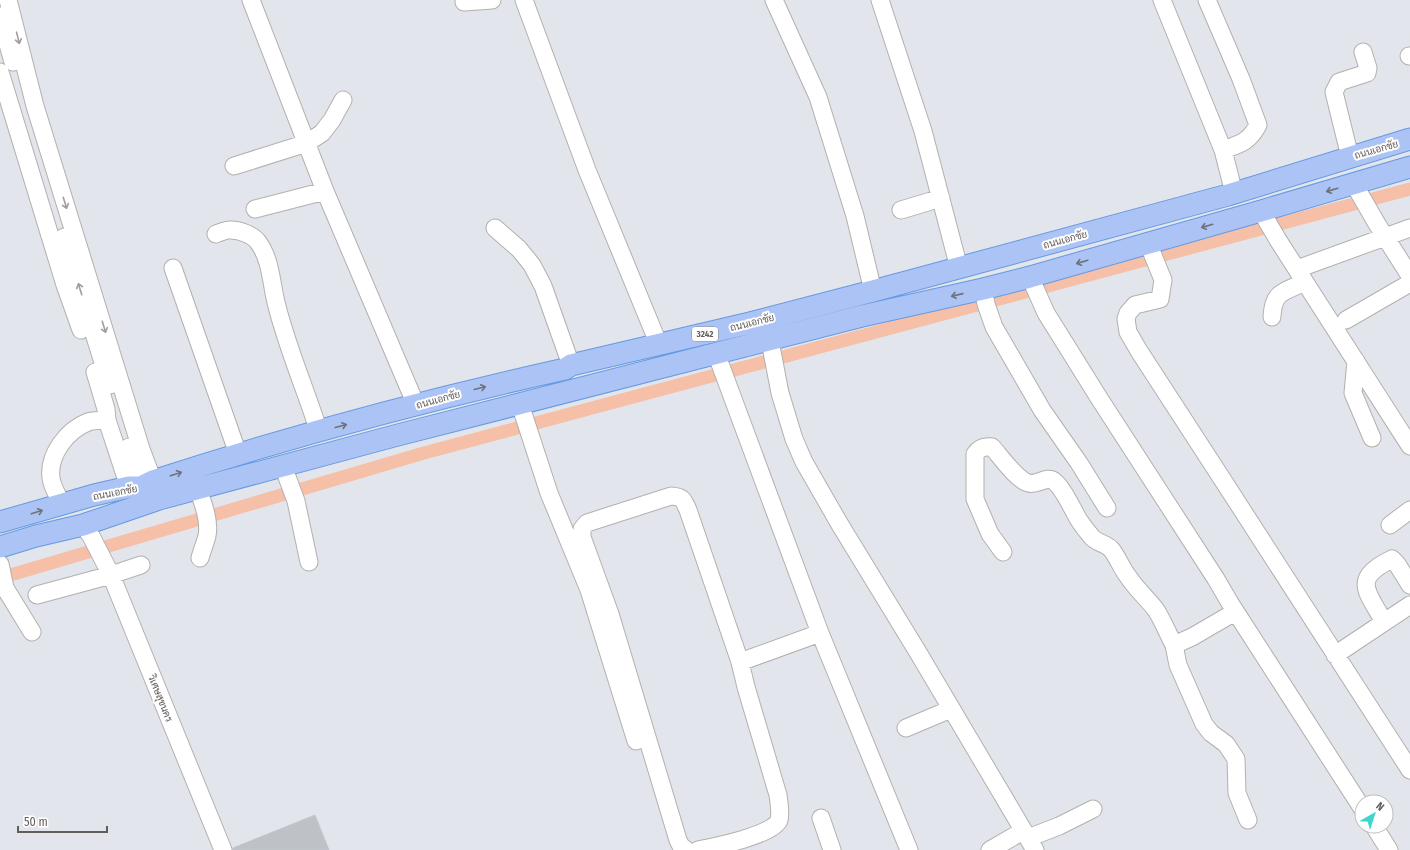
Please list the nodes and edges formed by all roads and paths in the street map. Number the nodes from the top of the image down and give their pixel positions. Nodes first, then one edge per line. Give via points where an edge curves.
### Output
1 (8, 0) edge
2 (252, 0) edge
3 (492, 0) edge
4 (524, 0) edge
5 (774, 0) edge
6 (880, 0) edge
7 (1162, 0) edge
8 (1207, 0) edge
9 (464, 2) dead end
10 (0, 16) edge
11 (1363, 52) dead end
12 (0, 72) edge
13 (343, 100) dead end
14 (1410, 139) edge
15 (307, 143) junction
16 (1224, 150) junction
17 (1350, 157) junction
18 (234, 166) dead end
19 (1410, 167) edge
20 (325, 191) junction
21 (1358, 192) junction
22 (1234, 193) junction
23 (941, 198) junction
24 (255, 209) dead end
25 (901, 210) dead end
26 (1265, 217) junction
27 (495, 228) dead end
28 (1410, 228) edge
29 (1381, 231) junction
30 (216, 234) dead end
31 (1150, 246) junction
32 (173, 268) dead end
33 (959, 268) junction
34 (1030, 276) junction
35 (1301, 276) junction
36 (1410, 276) edge
37 (1410, 283) edge
38 (873, 292) junction
39 (986, 303) junction
40 (1272, 317) dead end
41 (1346, 320) dead end
42 (659, 345) junction
43 (773, 357) junction
44 (719, 361) junction
45 (1356, 361) junction
46 (571, 365) junction
47 (416, 405) junction
48 (522, 410) junction
49 (107, 420) junction
50 (319, 432) junction
51 (1372, 438) dead end
52 (1410, 446) edge
53 (238, 454) junction
54 (287, 474) junction
55 (141, 485) junction
56 (201, 497) junction
57 (62, 504) junction
58 (1107, 508) dead end
59 (1409, 513) edge
60 (1, 520) edge
61 (1390, 526) dead end
62 (90, 536) junction
63 (0, 547) edge
64 (1003, 552) dead end
65 (200, 558) dead end
66 (309, 562) dead end
67 (141, 565) dead end
68 (1, 569) edge
69 (111, 575) junction
70 (1410, 585) edge
71 (37, 595) dead end
72 (1410, 605) edge
73 (1235, 612) junction
74 (1384, 622) junction
75 (32, 632) dead end
76 (820, 633) junction
77 (1174, 645) junction
78 (1335, 654) junction
79 (740, 662) junction
80 (952, 709) junction
81 (906, 728) dead end
82 (1410, 770) edge
83 (1354, 796) edge
84 (1093, 809) dead end
85 (820, 818) dead end
86 (1248, 820) dead end
87 (1379, 834) edge
88 (1029, 840) edge
89 (727, 847) edge
90 (224, 850) edge
91 (670, 850) edge
92 (686, 850) edge
93 (698, 850) edge
94 (832, 850) edge
95 (909, 850) edge
96 (990, 850) edge
97 (1389, 850) edge

1 -> 55 street via 35,106 141,449
2 - 15 street
3 - 9 street
4 - 42 street via 587,170
5 - 38 street via 818,97 855,216
6 - 23 street via 923,130
7 - 16 street
8 - 16 street via 1258,125 1253,136
55 -> 10 street via 34,139
11 - 17 street via 1367,73 1339,82 1334,92
12 - 49 street via 65,285 96,374
13 - 15 street via 322,133
14 - 17 main road, ถนนเอกชัย / 3242
15 - 18 street
15 - 20 street
16 - 22 street
17 - 22 main road, ถนนเอกชัย / 3242
19 - 21 main road, ถนนเอกชัย / 3242
20 - 24 street
20 - 47 street
21 -> 26 main road, ถนนเอกชัย / 3242
21 - 29 street
22 - 33 main road, ถนนเอกชัย / 3242
23 - 25 street
23 - 33 street
26 -> 31 main road, ถนนเอกชัย / 3242
26 - 35 street
27 - 46 street via 519,249 532,265 543,286
28 - 29 street
29 - 35 street
29 - 36 street
30 - 50 street via 230,229 245,233 258,241 266,257 279,312
31 -> 34 main road, ถนนเอกชัย / 3242
31 - 78 street via 1163,280 1160,299 1134,305 1126,319 1128,332
32 - 53 street
33 - 38 main road, ถนนเอกชัย / 3242
34 - 39 main road, ถนนเอกชัย / 3242
34 - 73 street via 1046,313 1216,578
35 - 40 street via 1278,295 1272,305
35 - 45 street
37 - 41 street
38 - 42 main road, ถนนเอกชัย / 3242
39 -> 43 main road, ถนนเอกชัย / 3242 via 862,316
39 - 58 street via 994,327 1042,410
42 - 46 main road, ถนนเอกชัย / 3242
43 - 44 main road, ถนนเอกชัย / 3242
43 - 80 street via 780,393 804,462
44 - 48 main road, ถนนเอกชัย / 3242
44 - 76 street
45 - 51 street via 1353,393
45 - 52 street
47 -> 46 main road, ถนนเอกชัย / 3242 via 565,369
50 -> 47 main road, ถนนเอกชัย / 3242
48 - 54 main road, ถนนเอกชัย / 3242
48 - 91 street via 549,493 589,590
49 - 55 street
49 - 57 street via 89,421 64,439 51,470 51,480
50 - 53 main road, ถนนเอกชัย / 3242
55 -> 53 main road, ถนนเอกชัย / 3242
54 - 56 main road, ถนนเอกชัย / 3242
54 - 66 street via 296,501
55 - 57 main road, ถนนเอกชัย / 3242
56 - 62 main road, ถนนเอกชัย / 3242 via 159,499
56 - 65 street via 207,535
60 -> 57 main road, ถนนเอกชัย / 3242
59 - 61 street
62 - 63 main road, ถนนเอกชัย / 3242 via 36,536
62 - 69 street, วิเศษสุขนคร
64 - 77 street via 990,534 975,499 975,454 978,449 987,446 992,446 1024,481 1034,484 1047,479 1055,481 1091,537 1114,553 1120,566 1155,610
67 - 69 street
68 - 75 street via 9,596
69 - 71 street
69 - 90 street, วิเศษสุขนคร
70 - 74 street via 1392,559 1370,573 1365,584
72 - 74 street
73 - 77 street
73 - 83 street
74 - 78 street
76 - 79 street
76 - 95 street
77 - 86 street via 1178,665 1204,724 1226,744 1236,760 1237,793
78 - 82 street
79 - 89 street via 780,809 777,824 766,832
79 - 92 street via 683,499 671,496 587,523 582,529 582,537 610,614 678,840
80 - 81 street
80 - 88 street
84 - 88 street
85 - 94 street
87 - 97 street
88 - 96 street
89 - 93 street

